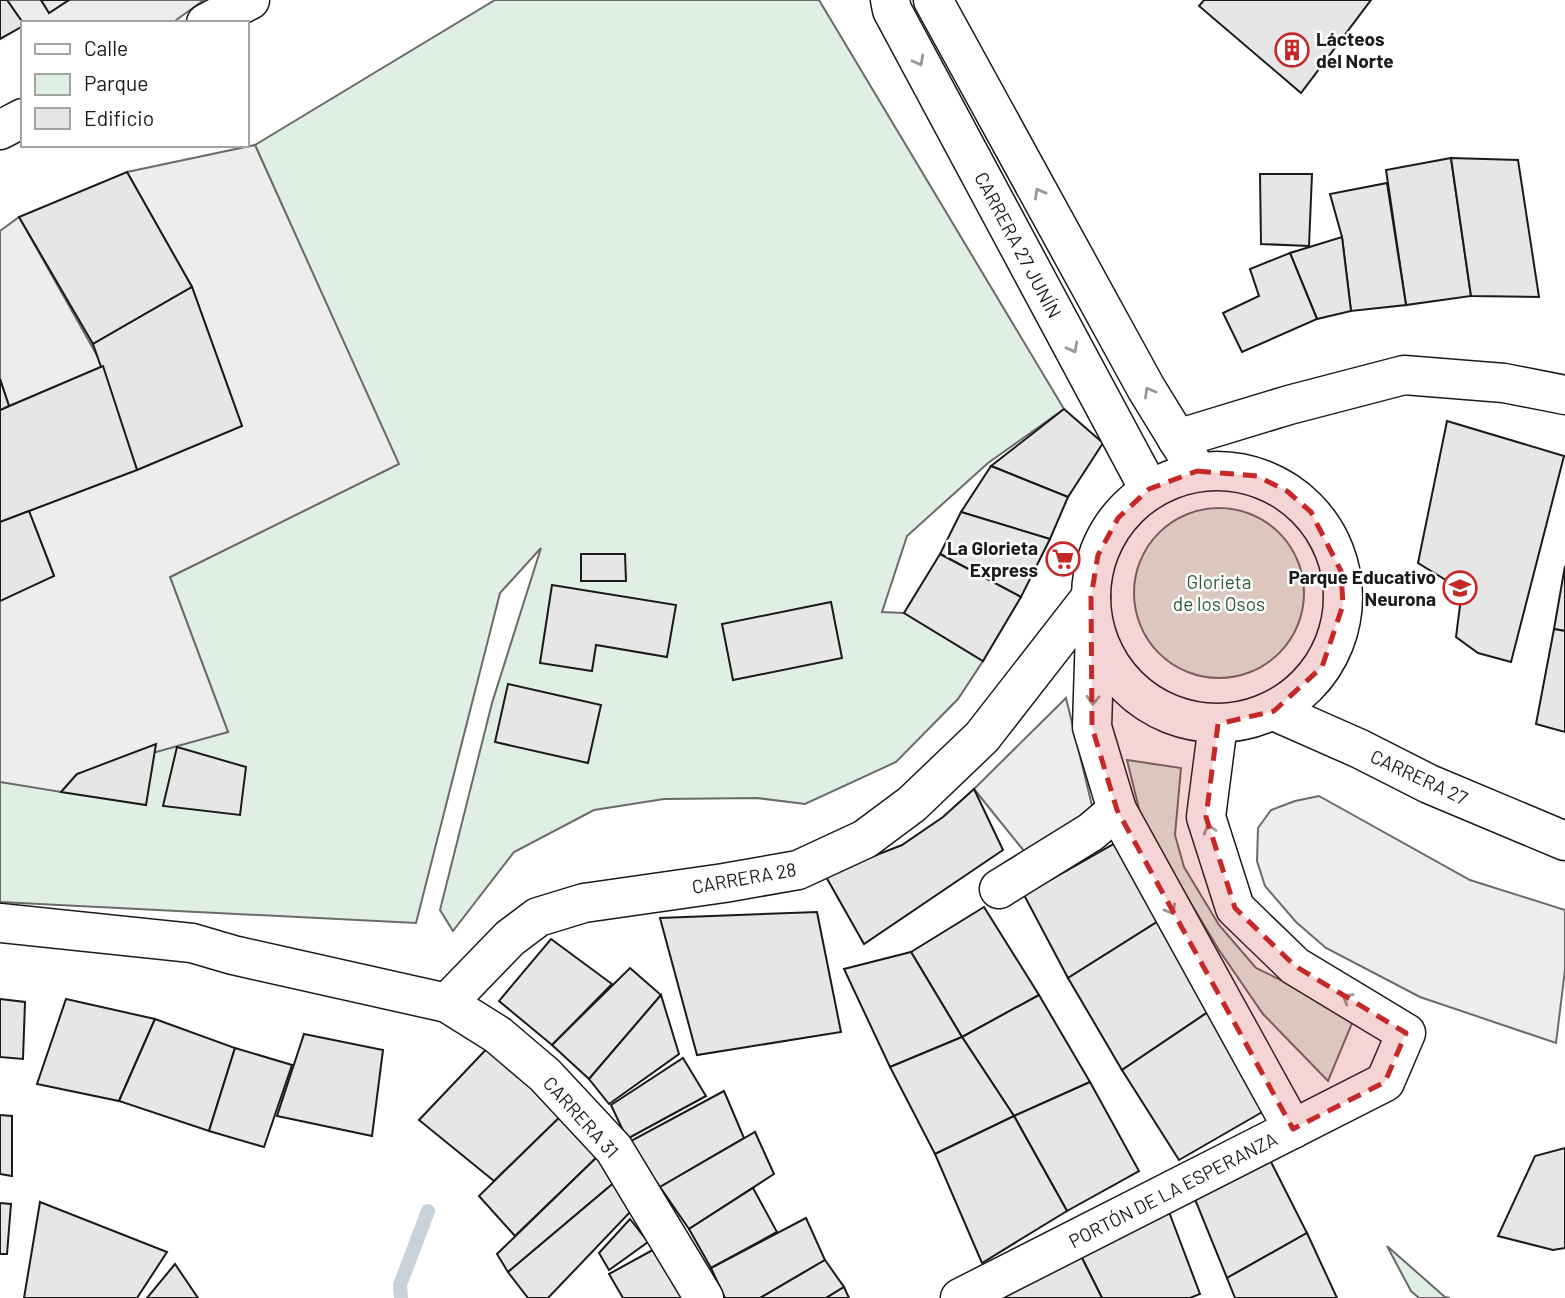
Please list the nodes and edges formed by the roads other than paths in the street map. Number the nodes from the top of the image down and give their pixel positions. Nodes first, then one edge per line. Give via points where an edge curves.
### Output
1 (250, 0) edge
2 (890, 0) edge
3 (933, 0) edge
4 (210, 21) edge
5 (21, 119) edge
6 (0, 130) edge
7 (1565, 395) edge
8 (1177, 439) junction
9 (1197, 471) junction
10 (1149, 489) junction
11 (1093, 614) junction
12 (1274, 711) junction
13 (1218, 724) junction
14 (1117, 810) junction
15 (1565, 841) edge
16 (999, 890) dead end
17 (0, 923) edge
18 (447, 1003) junction
19 (1293, 1129) junction
20 (704, 1298) edge
21 (960, 1298) edge

1 - 4 street
2 -> 10 street, CARRERA 27 JUNÍN
8 -> 3 street
5 - 6 street
7 - 8 street via 1504,383 1404,375
8 - 9 street
9 - 10 street
9 - 12 street via 1257,476 1287,491 1311,512 1341,571 1343,605 1336,637 1322,667 1301,692
10 - 11 street via 1118,518 1098,555
11 - 13 street via 1104,654 1132,691 1172,716
11 -> 14 street via 1092,727
11 - 18 street, CARRERA 28 via 982,737 912,804 865,839 798,870 584,903 538,917 510,938
12 - 13 street
12 - 15 street, CARRERA 27
19 -> 13 street, PORTÓN DE LA ESPERANZA via 1385,1082 1406,1033 1295,966 1235,908 1206,817
14 - 16 street via 1091,832
14 -> 19 street
17 - 18 street, CARRERA 31 via 192,943
18 - 20 street, CARRERA 31 via 498,1035 545,1075 614,1149
19 - 21 street, PORTÓN DE LA ESPERANZA

